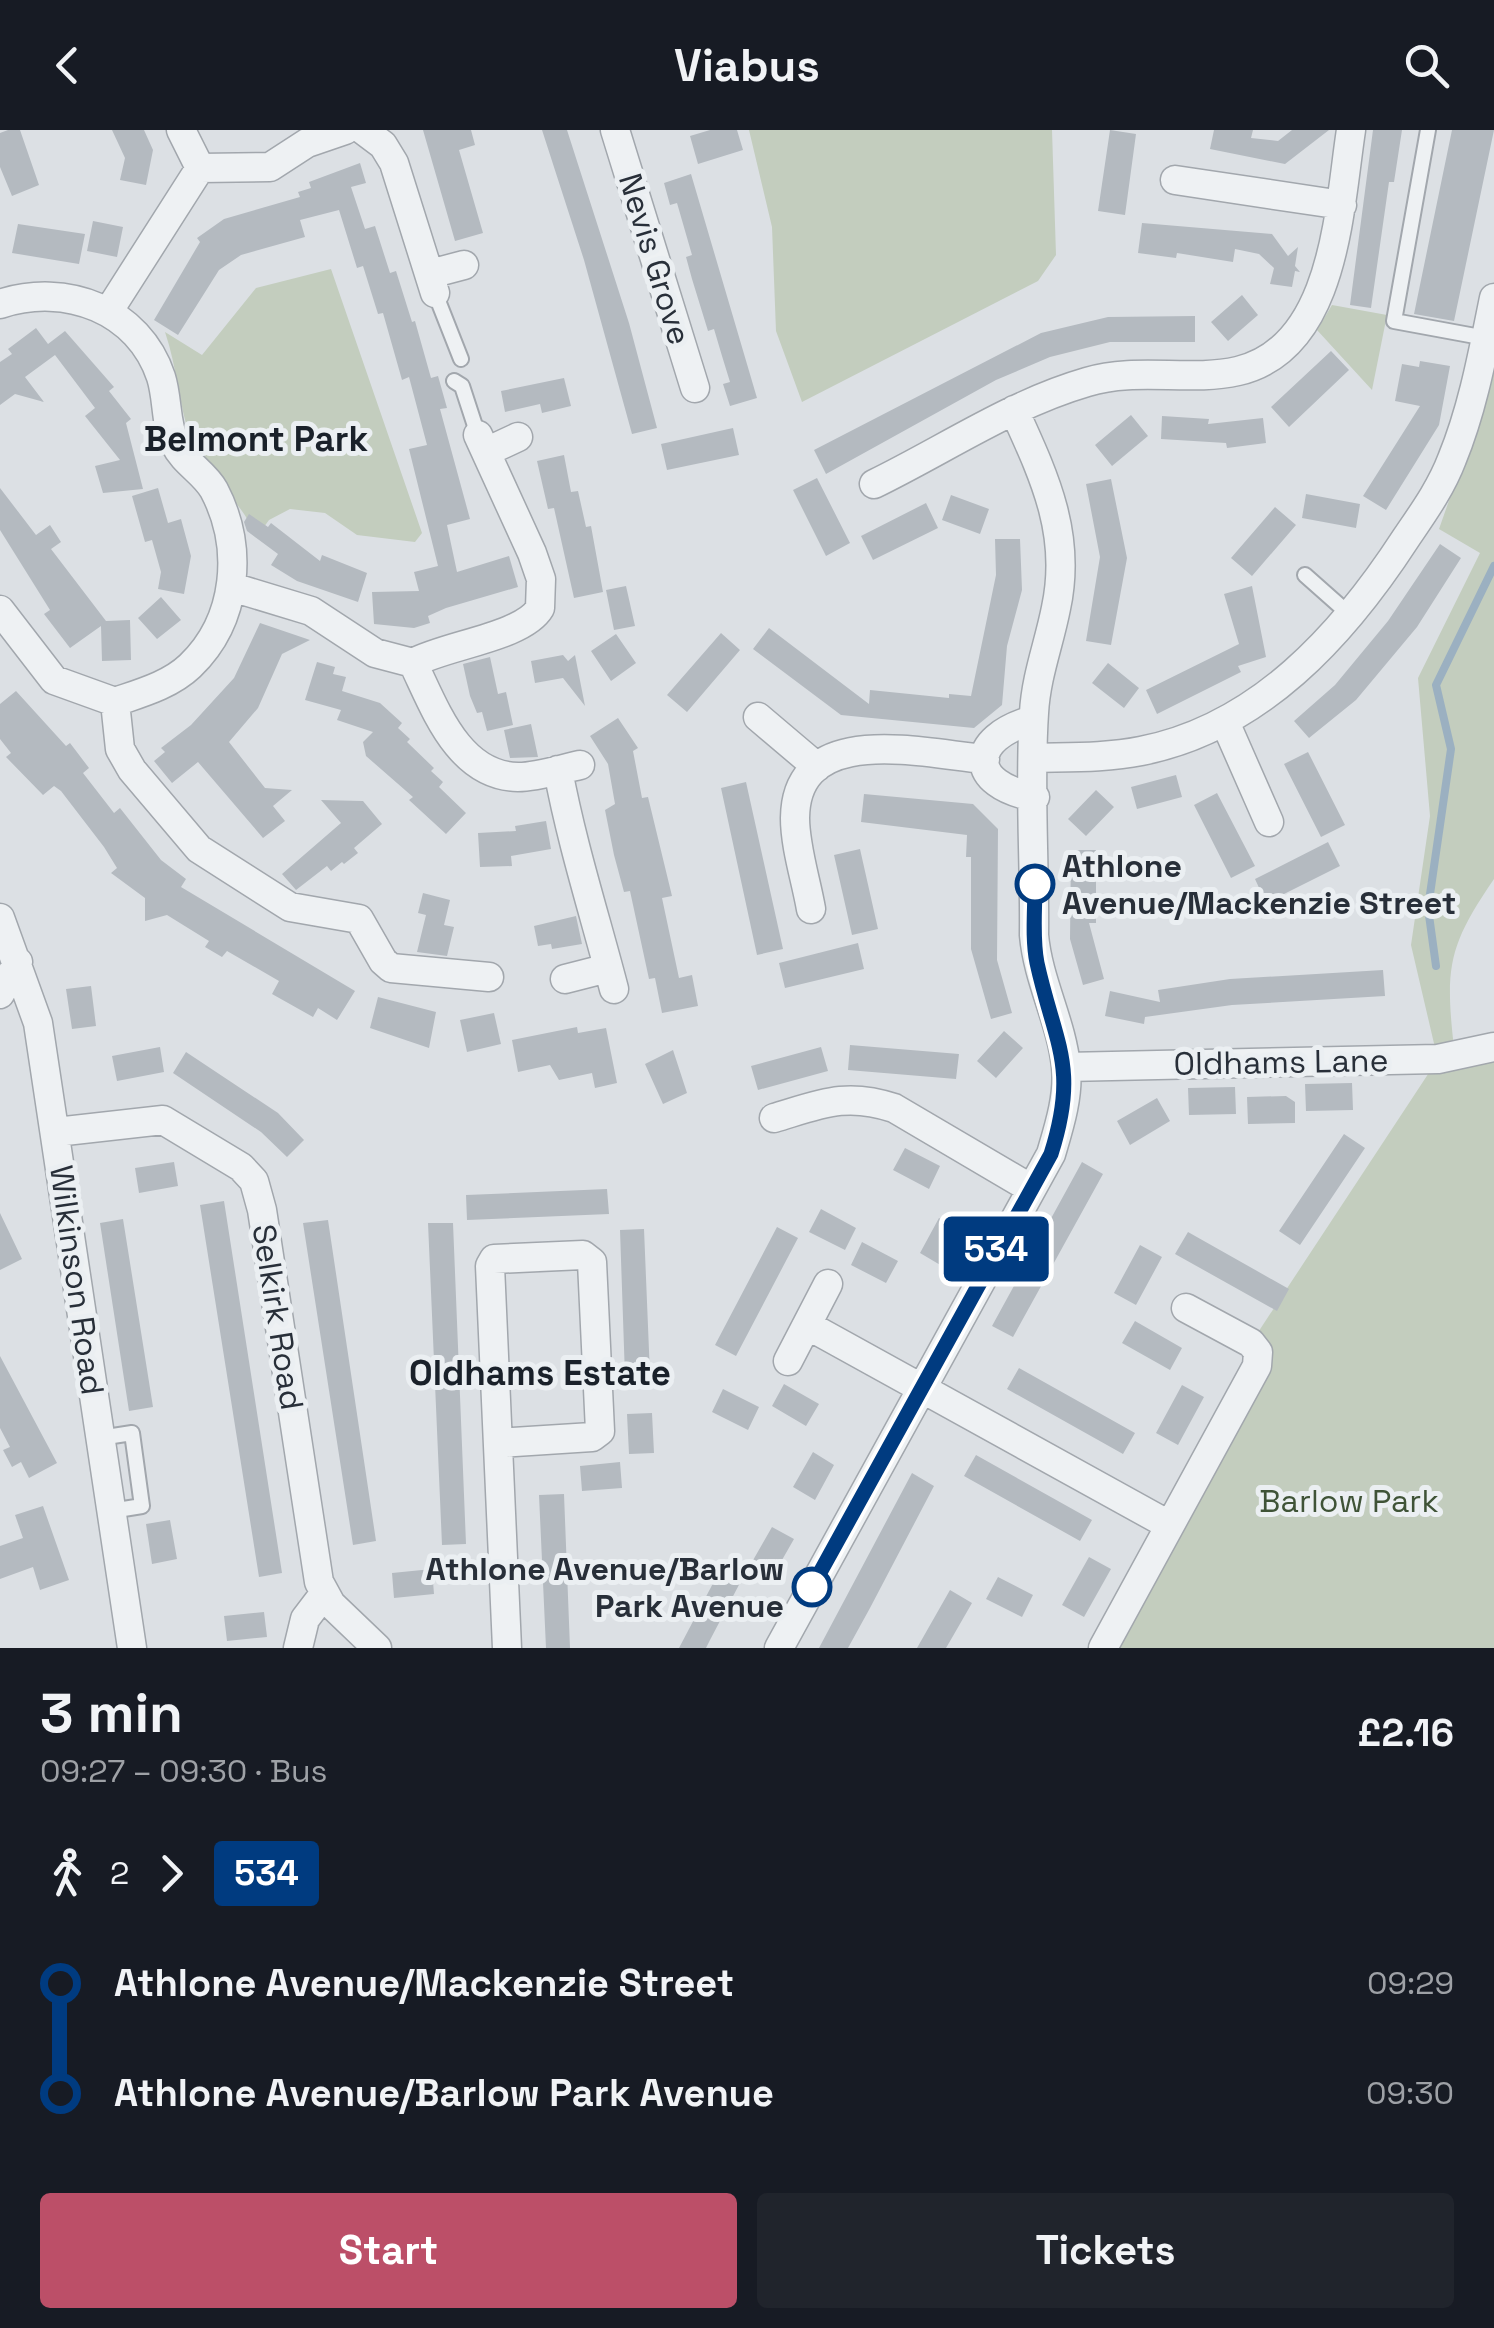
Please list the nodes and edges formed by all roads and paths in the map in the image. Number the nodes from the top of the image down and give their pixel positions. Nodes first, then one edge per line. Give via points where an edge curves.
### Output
1 (181, 130) edge
2 (345, 130) edge
3 (363, 130) edge
4 (615, 130) edge
5 (1351, 130) edge
6 (1428, 130) edge
7 (200, 168) junction
8 (1175, 180) dead end
9 (1342, 204) junction
10 (464, 265) dead end
11 (432, 283) junction
12 (2, 297) edge
13 (1494, 298) edge
14 (110, 310) junction
15 (1486, 338) junction
16 (461, 358) dead end
17 (454, 381) dead end
18 (695, 388) dead end
19 (1014, 410) junction
20 (518, 437) dead end
21 (482, 443) junction
22 (874, 484) dead end
23 (1305, 575) dead end
24 (232, 586) junction
25 (0, 610) edge
26 (1349, 614) junction
27 (413, 663) junction
28 (115, 702) junction
29 (758, 717) dead end
30 (1033, 720) junction
31 (1225, 722) junction
32 (1034, 758) junction
33 (985, 759) junction
34 (818, 766) junction
35 (1035, 797) junction
36 (1268, 822) dead end
37 (374, 894) dead end
38 (812, 909) dead end
39 (0, 918) edge
40 (359, 919) junction
41 (18, 962) junction
42 (489, 977) dead end
43 (565, 979) dead end
44 (0, 994) edge
45 (1494, 1047) edge
46 (1066, 1067) junction
47 (774, 1118) dead end
48 (56, 1132) junction
49 (1030, 1188) junction
50 (828, 1284) dead end
51 (1186, 1308) dead end
52 (807, 1325) junction
53 (788, 1362) dead end
54 (921, 1384) junction
55 (498, 1443) junction
56 (1169, 1525) junction
57 (324, 1594) junction
58 (132, 1648) edge
59 (298, 1648) edge
60 (377, 1648) edge
61 (507, 1648) edge
62 (779, 1648) edge
63 (1103, 1648) edge

1 - 7 street
2 - 7 street via 307,142 270,168
3 - 11 street via 394,163
4 - 18 street, Nevis Grove
5 - 9 street
6 - 15 lane via 1394,321
7 - 14 street
8 - 9 street
9 - 19 street via 1335,251 1319,291 1288,339 1262,361 1240,371 1109,377
10 - 11 street
11 - 16 lane
12 - 14 street
13 - 15 street
14 - 24 street via 153,357 176,446 223,509
15 - 26 street via 1451,463 1388,566
17 - 21 lane via 462,386
19 - 22 street
19 - 30 street via 1051,492 1062,538 1062,574
20 - 21 street
21 - 27 street via 532,553 541,580 540,608 524,626
23 - 26 lane
24 - 27 street via 311,611 375,653
24 - 28 street via 222,620 189,667 165,684
25 - 28 street via 54,680
26 - 31 street via 1292,677
27 - 43 street via 442,724 481,766 520,777 569,768 572,844 611,978
28 - 40 street via 120,748 132,770 199,849 290,907
29 - 34 street
30 - 32 street
30 - 33 street via 1000,730
31 - 32 street via 1140,752
31 - 36 street
32 - 35 street
33 - 34 street via 867,748 837,753
33 - 35 street via 1001,787
34 - 38 street via 798,796 795,820
35 - 46 street via 1037,960
37 - 40 street
39 - 41 street, Wilkinson Road
40 - 42 street via 392,968 452,985
41 - 44 street
41 - 48 street, Wilkinson Road via 38,1023
45 - 46 street, Oldhams Lane via 1438,1058
46 - 49 street via 1060,1125
47 - 49 street via 838,1099 873,1101
48 - 57 street, Selkirk Road via 163,1120 241,1166 254,1181
48 - 58 street, Wilkinson Road
49 - 54 street
50 - 52 street
51 - 56 street via 1251,1343 1257,1366
52 - 53 street
52 - 54 street
54 - 56 street
54 - 62 street
55 - 55 street via 490,1266 494,1259 583,1255 592,1262 600,1431 592,1437
55 - 61 street
56 - 63 street
57 - 59 street via 305,1619
57 - 60 street

